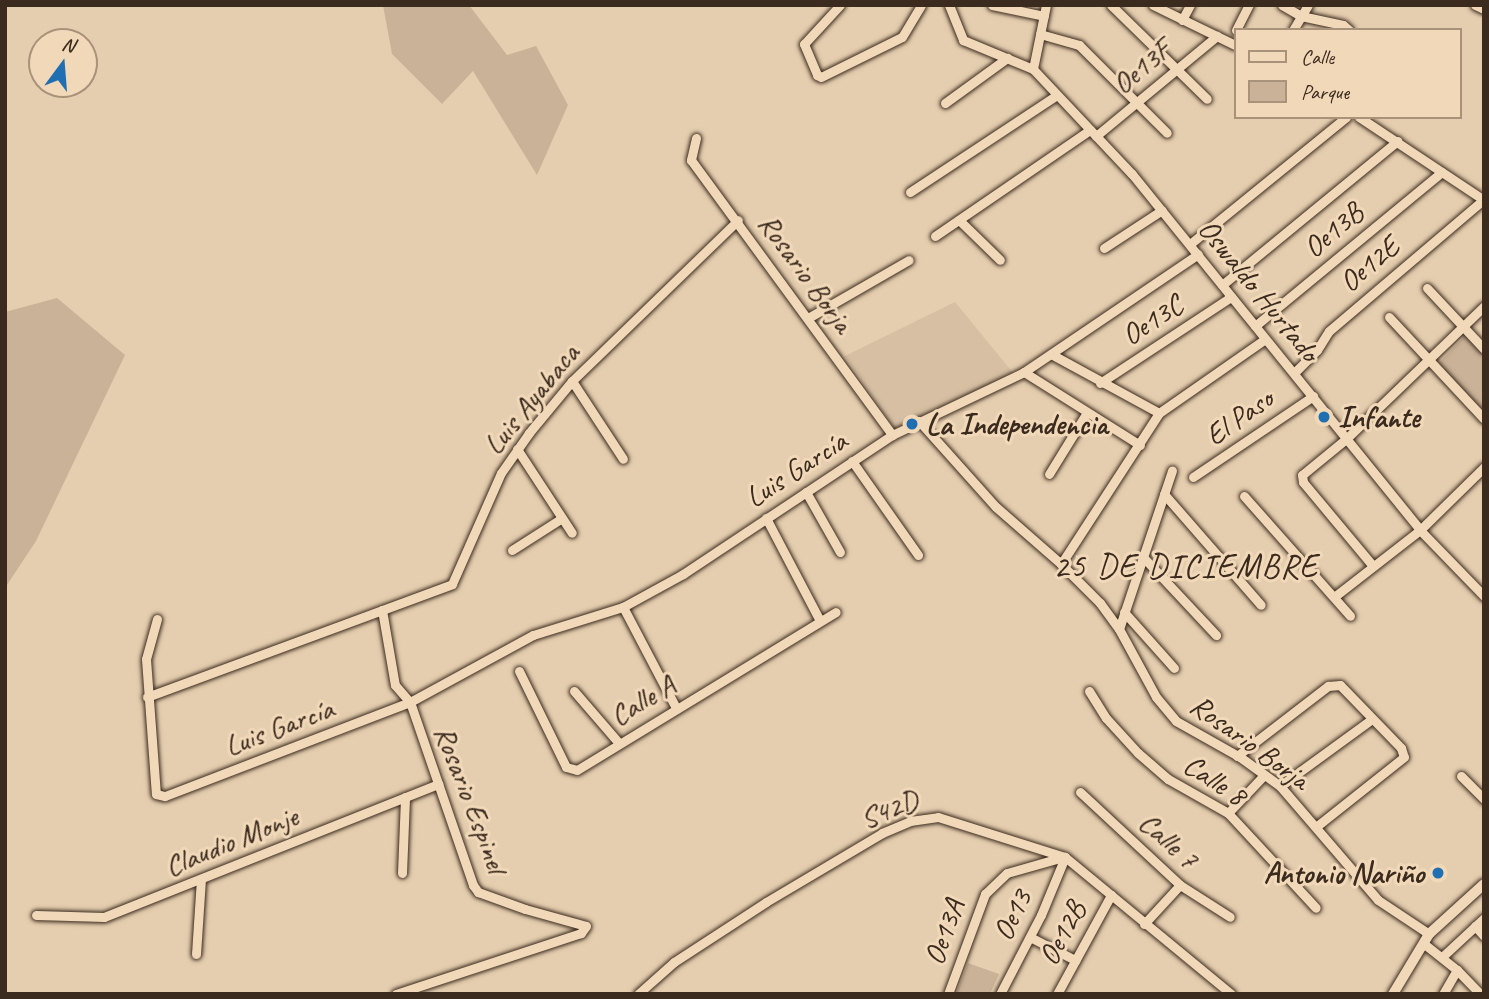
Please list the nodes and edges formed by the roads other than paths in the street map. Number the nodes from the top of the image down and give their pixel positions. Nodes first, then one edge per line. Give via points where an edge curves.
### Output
1 (840, 5) edge
2 (922, 5) edge
3 (949, 5) edge
4 (992, 5) edge
5 (1046, 5) edge
6 (1111, 5) edge
7 (1153, 5) edge
8 (1190, 5) edge
9 (1249, 5) edge
10 (1282, 5) edge
11 (1308, 5) edge
12 (1475, 5) edge
13 (1484, 9) edge
14 (1044, 16) junction
15 (1301, 16) junction
16 (1182, 20) junction
17 (1237, 28) edge
18 (1294, 28) edge
19 (1347, 28) edge
20 (1040, 34) junction
21 (1217, 36) junction
22 (1232, 43) edge
23 (1007, 58) junction
24 (1033, 69) junction
25 (1177, 69) junction
26 (1057, 95) junction
27 (1208, 99) dead end
28 (945, 103) dead end
29 (1136, 103) junction
30 (1344, 119) edge
31 (1362, 119) edge
32 (1093, 133) junction
33 (1167, 133) dead end
34 (696, 138) dead end
35 (1397, 141) junction
36 (1442, 172) junction
37 (910, 192) dead end
38 (1483, 200) edge
39 (1162, 210) junction
40 (738, 220) junction
41 (959, 220) junction
42 (935, 236) dead end
43 (1190, 244) junction
44 (1104, 248) dead end
45 (1198, 254) junction
46 (909, 260) dead end
47 (1000, 260) dead end
48 (1222, 285) junction
49 (1427, 288) dead end
50 (1231, 297) junction
51 (1484, 306) edge
52 (1389, 317) dead end
53 (808, 318) junction
54 (1255, 326) junction
55 (1463, 326) junction
56 (1265, 339) junction
57 (1484, 349) edge
58 (1051, 354) junction
59 (1428, 359) junction
60 (1024, 372) junction
61 (1294, 372) junction
62 (572, 381) junction
63 (1100, 383) junction
64 (1312, 396) junction
65 (1086, 414) junction
66 (1159, 414) junction
67 (1484, 419) edge
68 (919, 421) junction
69 (892, 435) junction
70 (1347, 439) junction
71 (1140, 445) junction
72 (517, 449) junction
73 (623, 459) dead end
74 (852, 461) junction
75 (1484, 467) edge
76 (1172, 471) dead end
77 (1049, 474) dead end
78 (1193, 477) dead end
79 (806, 492) junction
80 (1164, 494) junction
81 (1244, 496) dead end
82 (562, 518) junction
83 (766, 518) junction
84 (1420, 530) junction
85 (572, 533) dead end
86 (512, 550) dead end
87 (840, 552) dead end
88 (918, 555) dead end
89 (1143, 557) junction
90 (1061, 564) junction
91 (1373, 566) junction
92 (1484, 596) edge
93 (1334, 597) junction
94 (1261, 605) dead end
95 (623, 607) junction
96 (382, 610) junction
97 (836, 612) dead end
98 (1124, 612) junction
99 (1350, 616) dead end
100 (157, 619) dead end
101 (820, 621) junction
102 (1119, 629) junction
103 (1216, 635) dead end
104 (1174, 668) dead end
105 (519, 671) dead end
106 (574, 691) dead end
107 (1089, 691) dead end
108 (147, 697) junction
109 (410, 702) junction
110 (676, 708) junction
111 (1372, 719) junction
112 (618, 742) junction
113 (1237, 756) junction
114 (1264, 775) junction
115 (1461, 776) dead end
116 (438, 784) junction
117 (1280, 786) junction
118 (1080, 792) dead end
119 (405, 797) junction
120 (1484, 799) edge
121 (1228, 813) junction
122 (1317, 826) junction
123 (1065, 857) junction
124 (402, 873) dead end
125 (201, 879) junction
126 (1484, 884) edge
127 (1180, 885) junction
128 (1111, 895) junction
129 (1316, 908) dead end
130 (36, 915) dead end
131 (1230, 917) dead end
132 (1484, 918) edge
133 (1144, 924) junction
134 (1475, 926) junction
135 (1484, 936) edge
136 (1030, 937) junction
137 (1426, 938) junction
138 (196, 954) dead end
139 (1442, 957) junction
140 (1074, 960) junction
141 (1457, 970) junction
142 (1484, 980) edge
143 (1477, 991) edge
144 (397, 994) edge
145 (638, 994) edge
146 (948, 994) edge
147 (1000, 994) edge
148 (1057, 994) edge
149 (1231, 994) edge
150 (1393, 994) edge
151 (1444, 994) edge

1 - 2 street via 804,44 821,77 902,37
3 - 23 street via 963,40
4 - 14 street
5 - 14 street
6 - 25 street
7 - 16 street
8 - 16 street
9 - 17 street
10 - 15 street
11 - 15 street
12 - 13 street
14 - 20 street
15 - 18 street
15 - 19 street
16 - 21 street
20 - 24 street
20 - 29 street via 1073,41
21 - 22 street
21 - 25 street, Oe13F
23 - 24 street
23 - 28 street
24 - 26 street, Oswaldo Hurtado
25 - 27 street
25 - 29 street, Oe13F
26 - 32 street, Oswaldo Hurtado
26 - 37 street
29 - 32 street, Oe13F
29 - 33 street
30 - 43 street
31 - 35 street
32 - 39 street, Oswaldo Hurtado
32 - 41 street, Oe13F
34 - 40 street, Rosario Borja via 691,160
35 - 36 street
35 - 48 street
36 - 38 street
36 - 54 street, Oe13B
38 - 61 street, Oe12E via 1329,331
39 - 43 street, Oswaldo Hurtado
39 - 44 street
40 - 53 street, Rosario Borja
40 - 62 street, Luis Ayabaca
41 - 42 street, Oe13F
41 - 47 street
43 - 45 street, Oswaldo Hurtado
45 - 48 street, Oswaldo Hurtado
45 - 58 street, Luis García
46 - 53 street
48 - 50 street, Oswaldo Hurtado
49 - 55 street
50 - 54 street, Oswaldo Hurtado
50 - 63 street, Oe13C
51 - 55 street
52 - 59 street
53 - 69 street, Rosario Borja
54 - 56 street, Oswaldo Hurtado
55 - 57 street
55 - 59 street
56 - 61 street, Oswaldo Hurtado
56 - 66 street
58 - 60 street, Luis García
58 - 63 street
59 - 67 street
59 - 70 street
60 - 65 street
60 - 68 street, Luis García
61 - 64 street, Oswaldo Hurtado
62 - 72 street, Luis Ayabaca
62 - 73 street
63 - 66 street
64 - 70 street, Oswaldo Hurtado
64 - 78 street, El Paso
65 - 71 street
65 - 77 street
66 - 71 street
68 - 69 street, Luis García
68 - 90 street, Rosario Borja via 996,507
69 - 74 street, Luis García
70 - 84 street, Oswaldo Hurtado
70 - 91 street via 1301,478
71 - 90 street
72 - 82 street
72 - 96 street, Luis Ayabaca via 501,473 452,584
74 - 79 street, Luis García
74 - 88 street
75 - 84 street
76 - 80 street
79 - 83 street, Luis García
79 - 87 street
80 - 89 street
80 - 94 street
81 - 93 street
82 - 85 street
82 - 86 street
83 - 95 street, Luis García via 683,574
83 - 101 street
84 - 91 street
84 - 92 street, Oswaldo Hurtado
89 - 98 street
89 - 103 street
90 - 102 street, Rosario Borja
91 - 93 street
93 - 99 street
95 - 109 street, Luis García via 533,635
95 - 110 street
96 - 108 street, Luis Ayabaca
96 - 109 street via 396,685
97 - 101 street, Calle A
98 - 102 street
98 - 104 street
100 - 108 street via 146,659
101 - 110 street, Calle A
102 - 113 street, Rosario Borja via 1156,697 1175,721
105 - 112 street, Calle A via 567,768 577,770
106 - 112 street
107 - 121 street, Calle 8 via 1106,718 1157,771
108 - 109 street, Luis García via 154,790 159,796
109 - 116 street, Rosario Espinel
110 - 112 street, Calle A
111 - 113 street via 1334,683
111 - 117 street
111 - 122 street via 1401,748 1404,757
113 - 114 street, Rosario Borja
114 - 117 street, Rosario Borja
114 - 121 street
115 - 120 street
116 - 119 street, Claudio Monje
116 - 144 street, Rosario Espinel via 478,892 581,922 586,928
117 - 122 street, Rosario Borja
118 - 127 street, Calle 7
119 - 124 street
119 - 125 street, Claudio Monje
121 - 129 street, Calle 8
122 - 137 street, Rosario Borja via 1378,900
123 - 128 street, S42D
123 - 136 street, Oe13
123 - 145 street, S42D via 938,817 910,821 766,902 674,962
123 - 146 street, Oe13A via 1007,873 985,894
125 - 130 street, Claudio Monje via 104,917
125 - 138 street
126 - 137 street
127 - 131 street, Calle 7
127 - 133 street
128 - 133 street, S42D
128 - 140 street, Oe12B
132 - 134 street
133 - 149 street, S42D
134 - 135 street
134 - 139 street
136 - 140 street
136 - 147 street, Oe13
137 - 139 street, Rosario Borja
137 - 150 street
139 - 141 street, Rosario Borja
140 - 148 street, Oe12B
141 - 143 street, Rosario Borja
141 - 151 street
142 - 143 street

